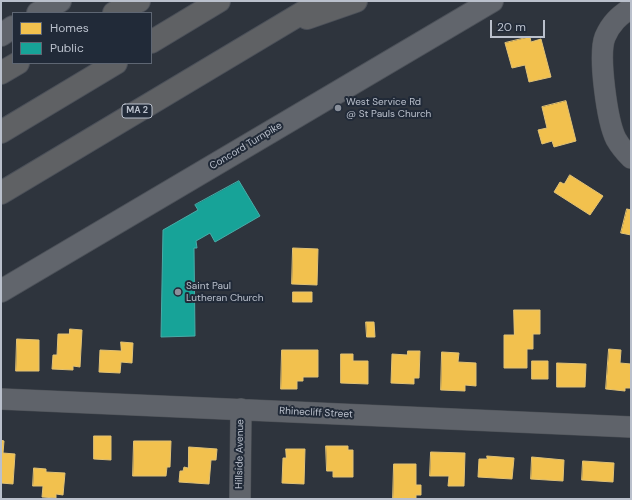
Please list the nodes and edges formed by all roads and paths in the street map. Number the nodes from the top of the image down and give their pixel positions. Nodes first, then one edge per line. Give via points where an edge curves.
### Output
1 (60, 1) edge
2 (139, 1) edge
3 (219, 1) edge
4 (322, 1) edge
5 (356, 1) edge
6 (492, 1) edge
7 (631, 8) edge
8 (40, 12) edge
9 (116, 12) edge
10 (12, 29) edge
11 (273, 29) junction
12 (1, 35) edge
13 (152, 41) edge
14 (16, 64) edge
15 (114, 64) edge
16 (1, 73) edge
17 (1, 132) edge
18 (631, 158) edge
19 (1, 193) edge
20 (1, 291) edge
21 (1, 399) edge
22 (240, 409) junction
23 (631, 427) edge
24 (240, 499) edge

1 - 8 main road
2 - 9 highway
3 - 13 highway
4 - 11 highway, MA 2
5 - 11 highway
6 - 20 main road, Concord Turnpike
7 - 18 street via 610,26 602,48 612,129 619,144
10 - 12 main road
11 - 19 highway, MA 2
14 - 16 highway
15 - 17 highway
21 - 22 street, Rhinecliff Street
22 - 23 street, Rhinecliff Street
22 - 24 street, Hillside Avenue

